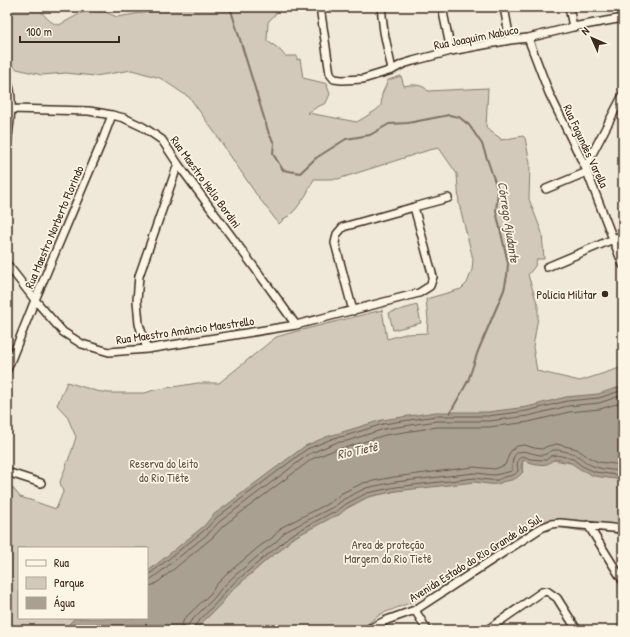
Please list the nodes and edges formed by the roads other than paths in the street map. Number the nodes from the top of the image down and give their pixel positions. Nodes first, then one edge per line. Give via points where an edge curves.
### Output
1 (320, 7) edge
2 (380, 7) edge
3 (442, 7) edge
4 (504, 7) edge
5 (569, 7) edge
6 (623, 18) edge
7 (573, 27) junction
8 (528, 38) junction
9 (510, 40) junction
10 (451, 52) junction
11 (392, 70) junction
12 (7, 81) edge
13 (623, 95) edge
14 (11, 109) junction
15 (112, 115) junction
16 (7, 144) edge
17 (178, 164) junction
18 (586, 170) junction
19 (546, 188) dead end
20 (448, 198) dead end
21 (414, 207) junction
22 (623, 235) edge
23 (613, 239) junction
24 (7, 264) edge
25 (623, 264) edge
26 (547, 267) dead end
27 (35, 300) junction
28 (352, 311) junction
29 (296, 325) junction
30 (147, 349) junction
31 (7, 370) edge
32 (7, 472) edge
33 (41, 483) dead end
34 (588, 525) junction
35 (623, 529) edge
36 (623, 581) edge
37 (415, 610) junction
38 (498, 627) edge
39 (367, 630) edge
40 (427, 630) edge
41 (487, 630) edge
42 (577, 630) edge

1 - 11 street, Rua Joaquim Nabuco via 330,74 334,79 364,79
2 - 11 street
3 - 10 street
4 - 9 street
5 - 7 street
6 - 7 street, Rua Joaquim Nabuco
7 - 8 street, Rua Joaquim Nabuco
8 - 9 street, Rua Joaquim Nabuco
8 - 18 street, Rua Fagundes Varella via 549,93
9 - 10 street, Rua Joaquim Nabuco
10 - 11 street, Rua Joaquim Nabuco via 403,64
12 - 14 street
13 - 18 street
14 - 15 street, Rua Maestro Helio Bordini via 89,111
14 - 16 street
15 - 17 street, Rua Maestro Helio Bordini via 143,127 162,140
15 - 27 street, Rua Maestro Norberto Florindo
17 - 29 street, Rua Maestro Helio Bordini
17 - 30 street via 139,276 139,324
18 - 19 street
18 - 23 street, Rua Fagundes Varella
20 - 21 street
21 - 28 street via 343,227 337,234 335,243
21 - 28 street, Rua Maestro Amâncio Maestrello via 433,277 430,286 419,293
22 - 23 street
23 - 25 street, Rua Fagundes Varella
23 - 26 street
24 - 27 street, Rua Maestro Amâncio Maestrello
27 - 30 street, Rua Maestro Amâncio Maestrello via 63,332 82,344 109,352
27 - 31 street, Rua Maestro Norberto Florindo
28 - 29 street, Rua Maestro Amâncio Maestrello
29 - 30 street, Rua Maestro Amâncio Maestrello
32 - 33 street
34 - 35 street, Avenida Estado do Rio Grande do Sul
34 - 36 street
34 - 37 street, Avenida Estado do Rio Grande do Sul via 560,523 541,528
37 - 39 street, Avenida Estado do Rio Grande do Sul
37 - 40 street
38 - 41 street
38 - 42 street via 542,592 547,591 557,598

